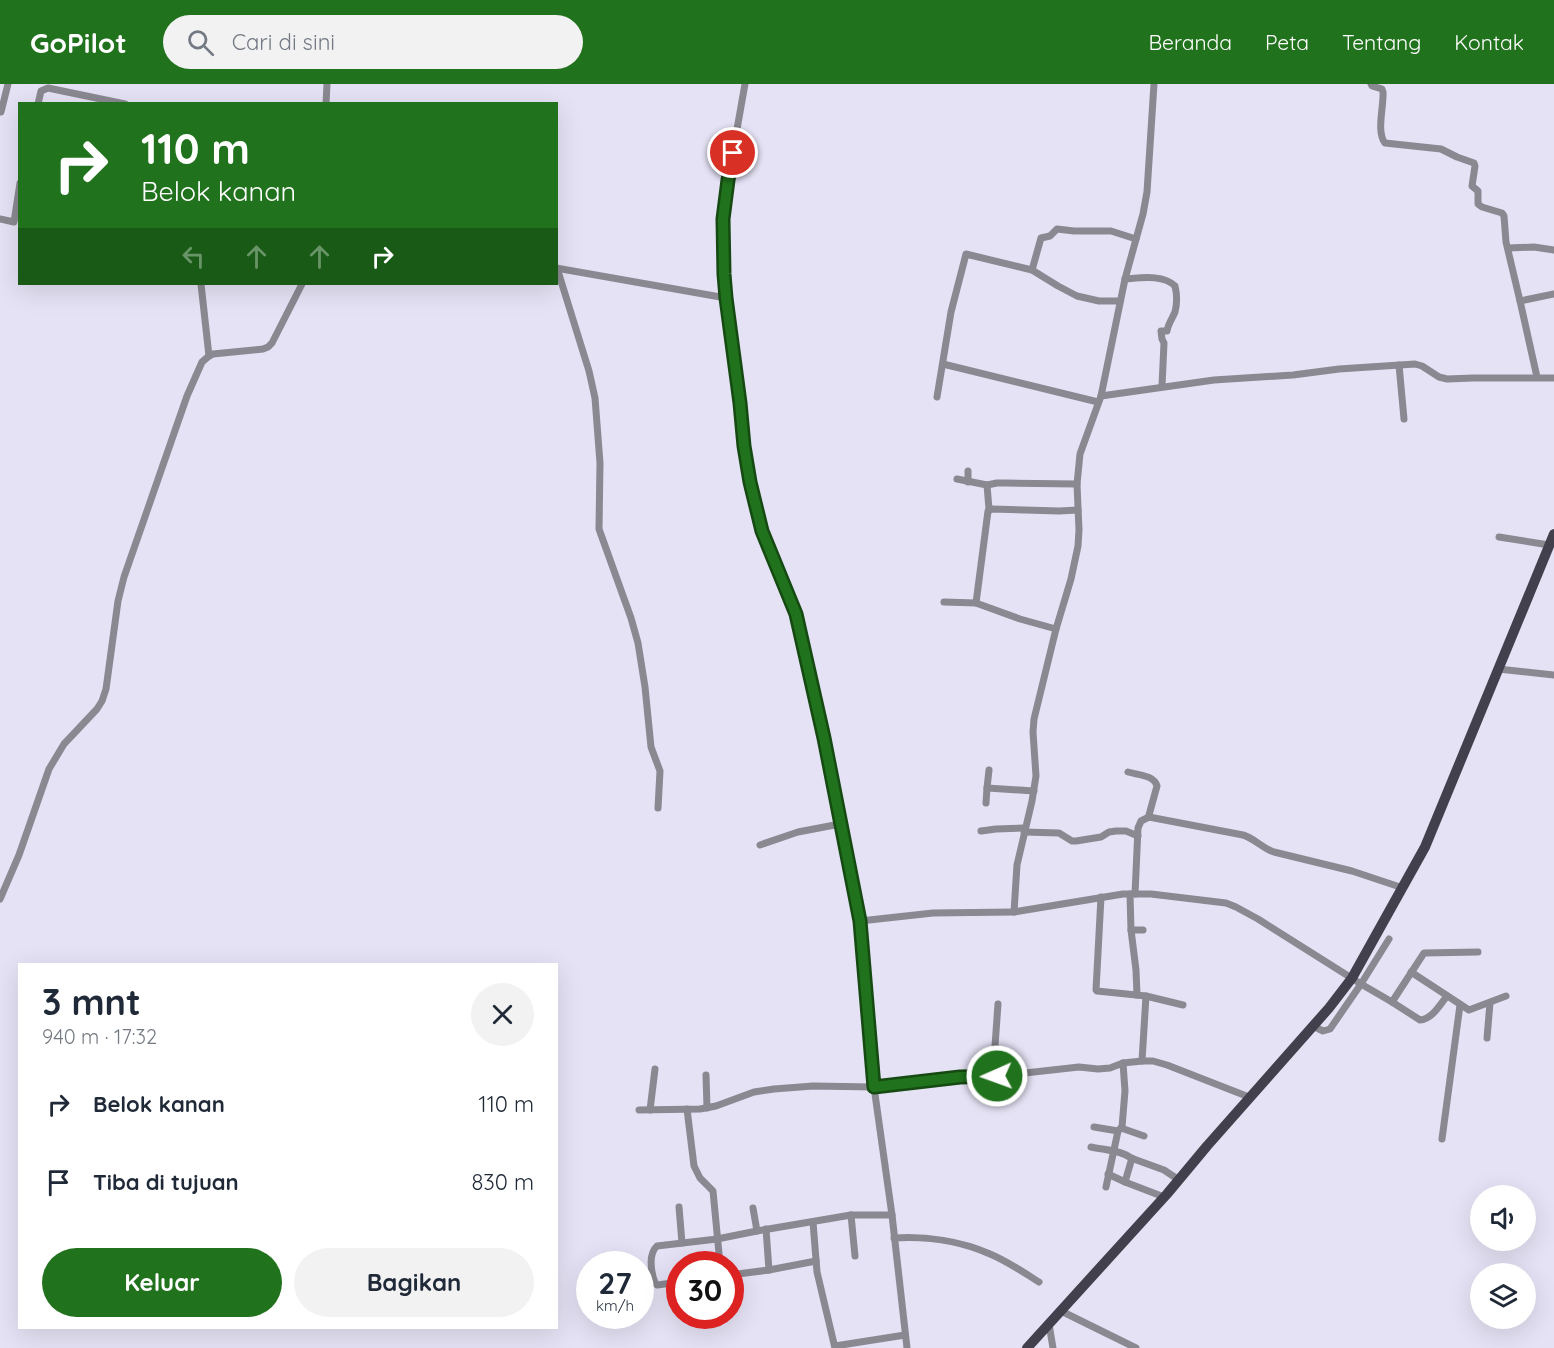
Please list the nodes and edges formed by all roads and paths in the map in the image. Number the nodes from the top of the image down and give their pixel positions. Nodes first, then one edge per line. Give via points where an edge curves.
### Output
1 (8, 84) edge
2 (327, 84) edge
3 (745, 84) edge
4 (1154, 84) edge
5 (1371, 84) edge
6 (38, 102) edge
7 (114, 102) edge
8 (326, 102) edge
9 (1, 112) edge
10 (18, 196) edge
11 (0, 219) edge
12 (1136, 239) junction
13 (1508, 248) junction
14 (1554, 250) edge
15 (558, 268) edge
16 (1032, 270) junction
17 (558, 271) edge
18 (1125, 279) junction
19 (201, 285) edge
20 (302, 285) edge
21 (1554, 294) edge
22 (726, 298) junction
23 (1120, 301) junction
24 (1520, 302) junction
25 (209, 356) junction
26 (943, 364) junction
27 (1398, 365) junction
28 (1537, 377) junction
29 (1554, 378) edge
30 (1162, 386) junction
31 (937, 397) dead end
32 (1100, 399) junction
33 (1404, 418) dead end
34 (968, 471) dead end
35 (957, 479) dead end
36 (968, 482) junction
37 (1077, 484) junction
38 (987, 486) junction
39 (989, 509) junction
40 (1078, 510) junction
41 (1499, 537) dead end
42 (1552, 545) edge
43 (944, 602) dead end
44 (976, 603) junction
45 (1056, 629) junction
46 (1498, 669) junction
47 (1554, 675) edge
48 (989, 770) dead end
49 (1128, 772) dead end
50 (987, 788) junction
51 (1034, 791) junction
52 (986, 803) dead end
53 (658, 808) dead end
54 (1149, 817) junction
55 (840, 824) junction
56 (1025, 830) junction
57 (981, 831) dead end
58 (1138, 836) junction
59 (760, 845) dead end
60 (1403, 888) junction
61 (1133, 894) junction
62 (1101, 897) junction
63 (0, 899) edge
64 (1014, 912) junction
65 (860, 921) junction
66 (1131, 930) junction
67 (1143, 930) dead end
68 (1389, 939) dead end
69 (1478, 952) dead end
70 (1411, 972) junction
71 (1356, 981) junction
72 (1141, 996) junction
73 (1447, 996) junction
74 (1506, 996) dead end
75 (1392, 1002) junction
76 (1490, 1002) junction
77 (998, 1004) dead end
78 (1183, 1005) dead end
79 (1460, 1005) junction
80 (1487, 1038) dead end
81 (1142, 1061) junction
82 (1123, 1063) junction
83 (656, 1069) dead end
84 (706, 1075) dead end
85 (997, 1076) junction
86 (874, 1087) junction
87 (1249, 1097) junction
88 (707, 1108) junction
89 (687, 1109) junction
90 (639, 1110) dead end
91 (650, 1110) junction
92 (1094, 1127) dead end
93 (1120, 1130) junction
94 (1144, 1136) dead end
95 (1442, 1139) dead end
96 (1091, 1147) dead end
97 (1114, 1151) junction
98 (1132, 1158) junction
99 (1108, 1174) junction
100 (1179, 1180) junction
101 (1125, 1182) junction
102 (1106, 1187) dead end
103 (1164, 1197) junction
104 (679, 1207) dead end
105 (753, 1208) dead end
106 (851, 1215) junction
107 (891, 1215) junction
108 (813, 1222) junction
109 (766, 1229) junction
110 (757, 1231) junction
111 (894, 1238) junction
112 (717, 1239) junction
113 (682, 1243) junction
114 (718, 1251) edge
115 (855, 1256) dead end
116 (816, 1261) junction
117 (769, 1270) junction
118 (744, 1273) edge
119 (1039, 1282) dead end
120 (666, 1284) edge
121 (1061, 1311) junction
122 (1049, 1324) junction
123 (905, 1335) junction
124 (835, 1347) edge
125 (906, 1348) edge
126 (1027, 1348) edge
127 (1053, 1348) edge
128 (1136, 1348) edge

1 - 9 street
2 - 8 street
3 - 22 street via 724,211
4 - 12 street via 1147,192
5 - 13 street via 1384,94 1381,132 1385,143 1441,148 1474,163 1472,186 1478,191 1478,204 1503,214
6 - 7 street via 41,91 48,88
10 - 11 street via 14,222
12 - 16 street via 1111,231 1057,229 1041,238
12 - 18 street
13 - 14 street
13 - 24 street
15 - 22 street
16 - 23 street via 1077,296
16 - 26 street via 966,254
17 - 53 street via 595,398 600,463 599,529 638,643 652,749 660,770
18 - 23 street
18 - 30 street via 1155,278 1175,286 1176,310 1167,331 1161,331
19 - 25 street
20 - 25 street via 269,346
21 - 24 street
22 - 55 street via 750,482 762,531 796,614
23 - 32 street
24 - 28 street
25 - 63 street via 202,362 187,396 124,577 102,701 64,744 49,769 20,855
26 - 31 street
26 - 32 street
27 - 28 street via 1419,364 1447,379
27 - 30 street
27 - 33 street
28 - 29 street
30 - 32 street
32 - 37 street via 1080,454
34 - 36 street
35 - 36 street
36 - 38 street
37 - 38 street
37 - 40 street
38 - 39 street
39 - 40 street
39 - 44 street
40 - 45 street via 1078,546
41 - 42 street
42 - 46 main road
43 - 44 street
44 - 45 street
45 - 51 street via 1033,723
46 - 47 street
46 - 60 main road via 1437,821
48 - 50 street
49 - 54 street via 1156,782
50 - 51 street
50 - 52 street
51 - 56 street
54 - 58 street via 1140,822
54 - 60 street via 1248,836 1274,852
55 - 59 street
55 - 65 street
56 - 57 street
56 - 58 street via 1059,833 1077,842 1116,831
56 - 64 street via 1017,865
58 - 61 street
60 - 71 main road
61 - 62 street
61 - 66 street
61 - 71 street via 1233,905
62 - 64 street
62 - 72 street via 1095,988
64 - 65 street via 933,913
65 - 86 street
66 - 67 street
66 - 72 street
68 - 71 street
69 - 70 street via 1424,953
70 - 73 street
70 - 75 street
71 - 75 street
71 - 87 main road
72 - 78 street
72 - 81 street
73 - 75 street via 1422,1021
73 - 79 street
74 - 76 street
76 - 79 street via 1470,1010
76 - 80 street
77 - 85 street
79 - 95 street
81 - 82 street
81 - 87 street via 1167,1065
82 - 85 street via 1110,1068 1080,1067
82 - 93 street via 1125,1091
83 - 91 street
84 - 88 street
85 - 86 street
86 - 88 street via 767,1090
86 - 107 street
87 - 100 main road
88 - 89 street
89 - 91 street
89 - 112 street via 694,1166 713,1191
90 - 91 street
92 - 93 street
93 - 94 street
93 - 97 street
96 - 97 street
97 - 98 street
97 - 99 street
98 - 100 street
98 - 101 street
99 - 101 street
99 - 102 street
100 - 103 main road
101 - 103 street
103 - 121 main road
104 - 113 street
105 - 110 street
106 - 107 street
106 - 108 street
106 - 115 street
107 - 111 street
108 - 109 street
108 - 116 street
109 - 110 street
109 - 117 street
110 - 112 street
111 - 119 street via 918,1237 976,1249
111 - 123 street
112 - 113 street
112 - 114 street
113 - 120 street via 657,1246 651,1254 655,1282
116 - 117 street
116 - 124 street
117 - 118 street
121 - 122 main road
121 - 128 street
122 - 126 main road
122 - 127 street
123 - 124 street
123 - 125 street

